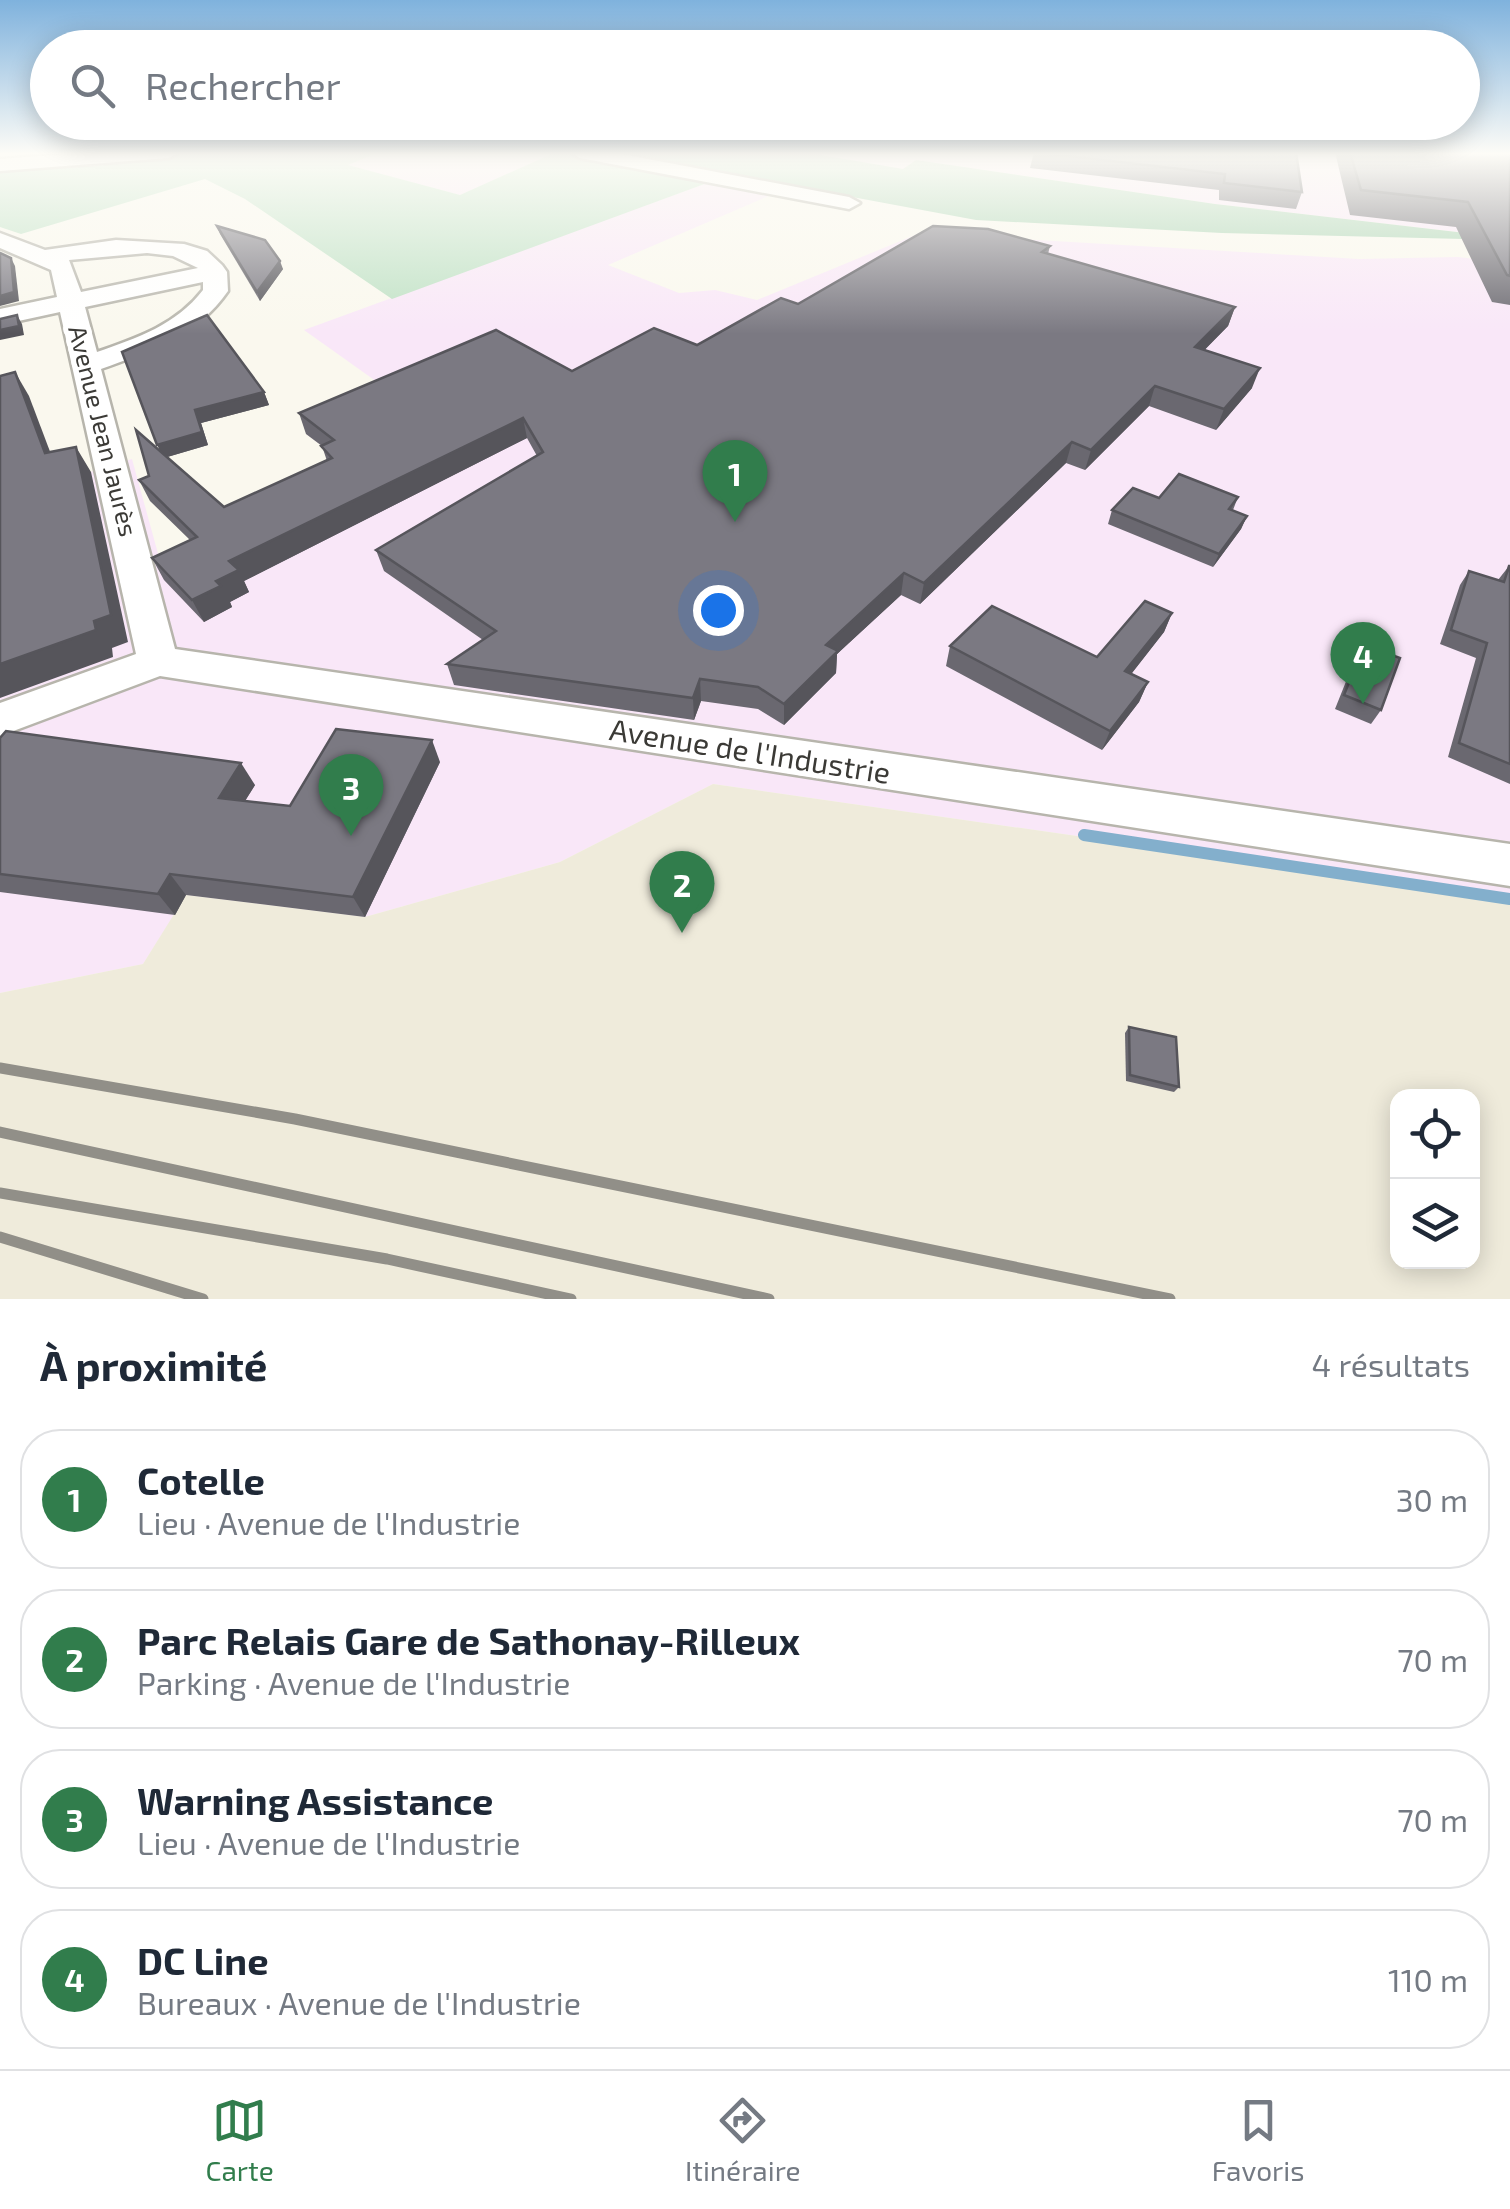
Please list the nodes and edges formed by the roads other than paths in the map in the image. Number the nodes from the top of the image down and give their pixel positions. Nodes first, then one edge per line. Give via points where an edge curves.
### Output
1 (0, 240) edge
2 (43, 258) junction
3 (215, 272) junction
4 (72, 302) junction
5 (0, 317) edge
6 (88, 364) junction
7 (158, 661) junction
8 (0, 720) edge
9 (1510, 865) edge

1 - 2 street
2 - 3 street via 145,245 197,257
2 - 4 street, Avenue Jean Jaurès via 62,266
3 - 4 street
3 - 6 street via 216,291 196,317
4 - 5 street
4 - 6 street, Avenue Jean Jaurès
6 - 7 street, Avenue Jean Jaurès
7 - 8 street, Avenue de l'Industrie
7 - 9 street, Avenue de l'Industrie

